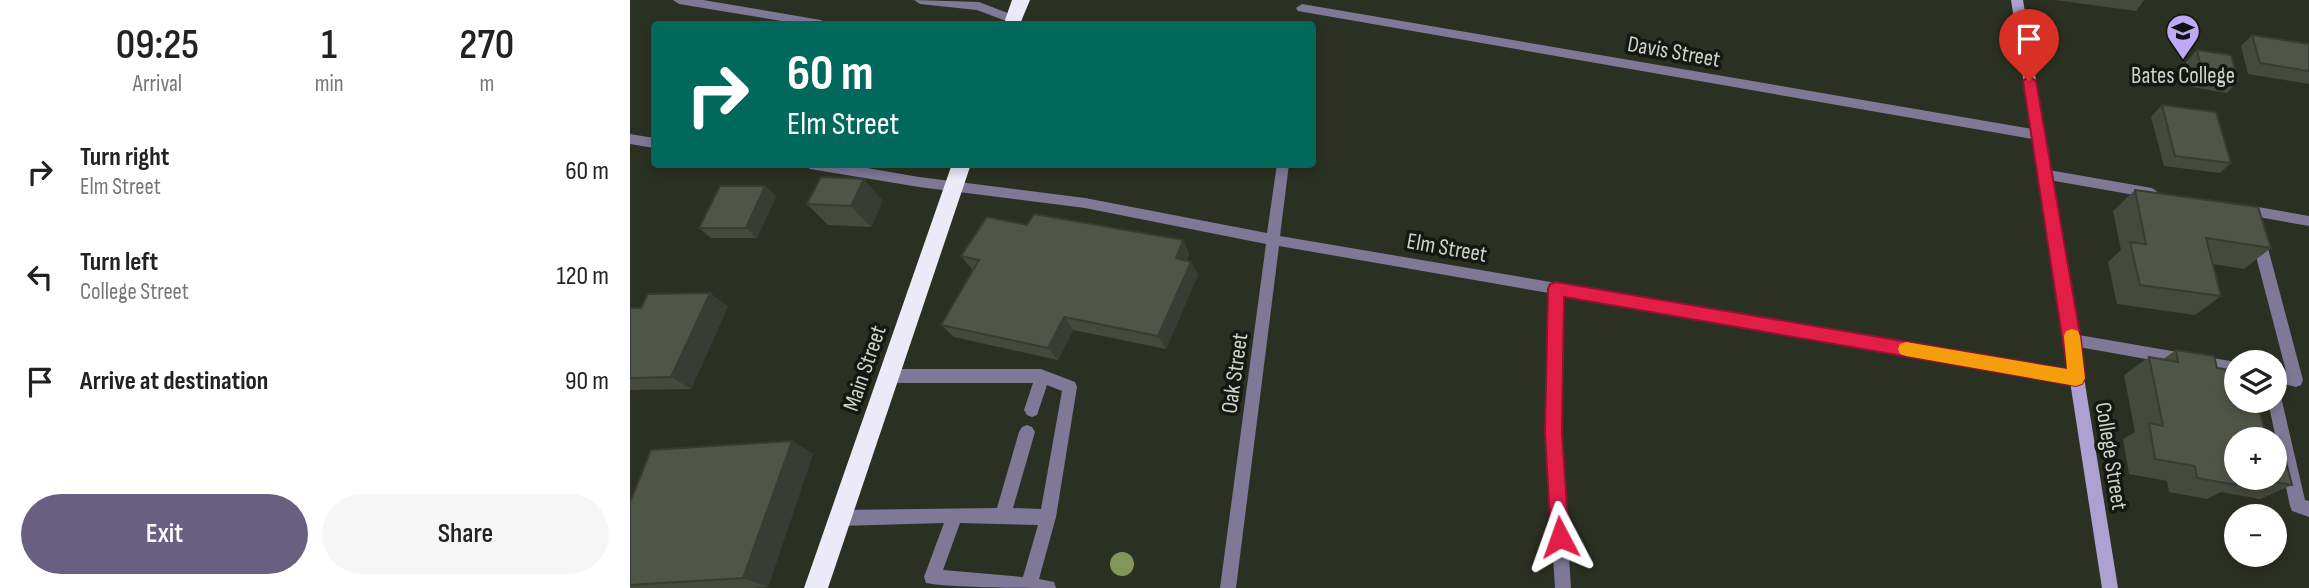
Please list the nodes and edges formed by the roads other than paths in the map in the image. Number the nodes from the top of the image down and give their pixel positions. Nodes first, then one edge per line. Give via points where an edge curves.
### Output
1 (678, 0) edge
2 (920, 0) edge
3 (1021, 0) edge
4 (2017, 0) edge
5 (1303, 4) edge
6 (1014, 20) joint
7 (803, 21) edge
8 (2038, 135) junction
9 (630, 139) edge
10 (651, 142) edge
11 (835, 168) edge
12 (961, 168) edge
13 (1283, 168) edge
14 (2043, 174) junction
15 (955, 187) junction
16 (2160, 195) edge
17 (2225, 206) edge
18 (2251, 211) junction
19 (2309, 221) edge
20 (1274, 240) junction
21 (1556, 289) junction
22 (2073, 340) junction
23 (2224, 367) edge
24 (889, 376) junction
25 (1042, 377) junction
26 (2076, 378) junction
27 (2303, 381) edge
28 (1032, 410) dead end
29 (2278, 413) edge
30 (1027, 432) dead end
31 (2309, 509) edge
32 (956, 515) junction
33 (1003, 516) junction
34 (1048, 517) junction
35 (840, 518) junction
36 (1029, 586) junction
37 (816, 588) edge
38 (1048, 588) edge
39 (1228, 588) edge
40 (1563, 588) edge
41 (2110, 588) edge

1 - 7 street
2 - 6 street via 979,6
3 - 6 highway
4 - 8 main road, College Street
5 - 8 street, Davis Street
8 - 14 main road, College Street
9 - 10 street
11 - 15 street, Elm Street
12 - 15 highway, Main Street
13 - 20 street, Oak Street
14 - 16 street
14 - 22 main road, College Street
15 - 20 street, Elm Street via 1085,203
15 - 24 highway, Main Street
17 - 18 street
18 - 19 street
18 - 27 street
20 - 21 street, Elm Street
20 - 39 street, Oak Street
21 - 26 street, Elm Street
21 - 40 street via 1553,433
22 - 23 street
22 - 26 main road, College Street
24 - 25 street
24 - 35 highway, Main Street
25 - 28 street
25 - 34 street via 1070,387
26 - 41 main road, College Street
29 - 31 street via 2298,506
30 - 33 street
32 - 33 street
32 - 35 street
32 - 36 street via 932,577
33 - 34 street
34 - 36 street
35 - 37 highway, Main Street
36 - 38 street

